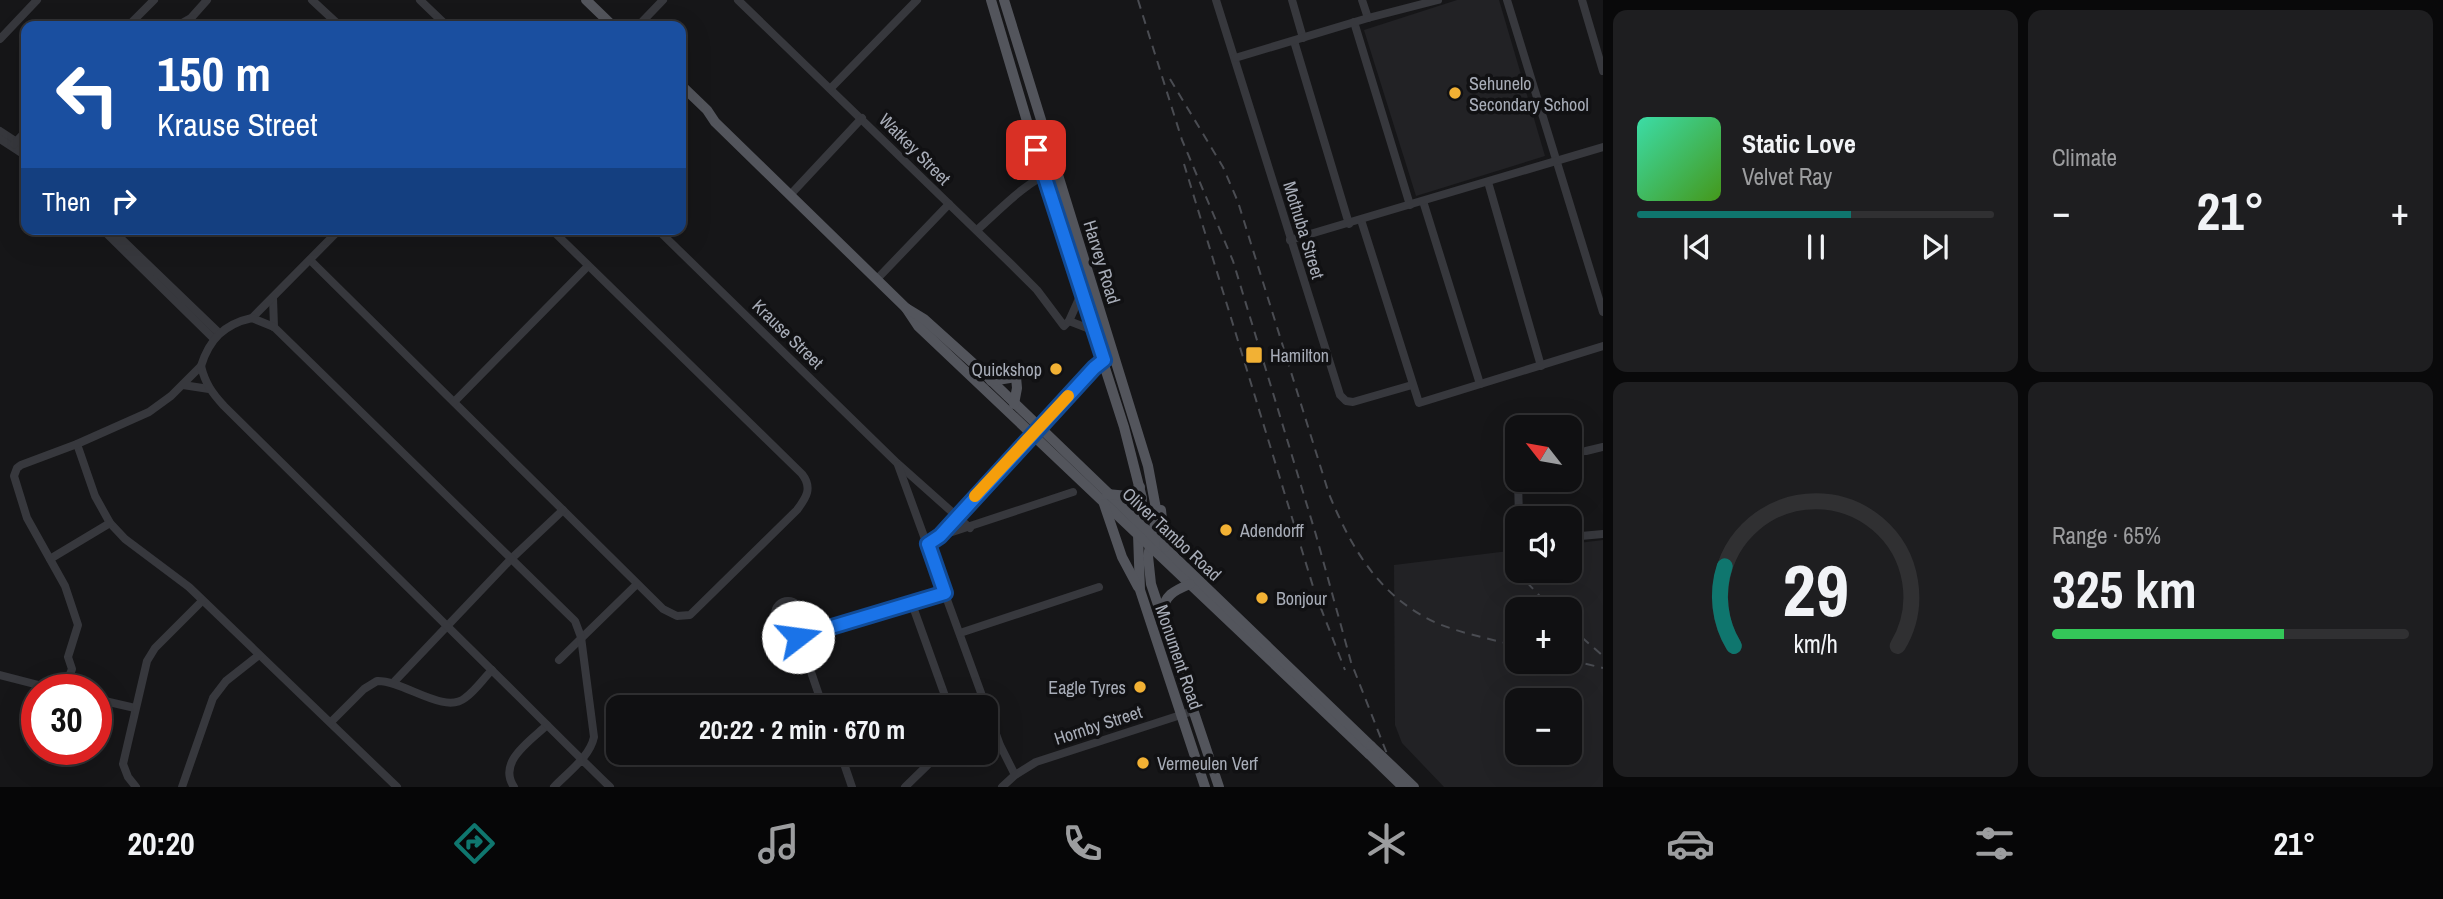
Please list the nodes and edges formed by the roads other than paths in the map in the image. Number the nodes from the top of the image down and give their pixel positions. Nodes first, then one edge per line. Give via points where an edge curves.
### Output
1 (37, 0) edge
2 (154, 0) edge
3 (207, 0) edge
4 (312, 0) edge
5 (420, 0) edge
6 (586, 0) edge
7 (594, 0) edge
8 (663, 0) edge
9 (738, 0) edge
10 (916, 0) edge
11 (991, 0) edge
12 (1004, 0) edge
13 (1216, 0) edge
14 (1292, 0) edge
15 (1362, 0) edge
16 (1507, 0) edge
17 (1582, 0) edge
18 (1434, 1) edge
19 (1368, 18) junction
20 (133, 21) edge
21 (186, 21) edge
22 (335, 21) edge
23 (442, 21) edge
24 (608, 21) edge
25 (616, 21) edge
26 (643, 21) edge
27 (1354, 22) junction
28 (2, 36) edge
29 (1303, 38) junction
30 (1294, 41) junction
31 (1235, 58) junction
32 (1603, 71) edge
33 (831, 89) junction
34 (686, 90) edge
35 (686, 99) edge
36 (862, 118) junction
37 (715, 122) junction
38 (0, 131) edge
39 (21, 136) edge
40 (0, 139) edge
41 (15, 143) junction
42 (21, 146) edge
43 (1603, 146) edge
44 (21, 150) edge
45 (1555, 160) junction
46 (1056, 170) junction
47 (1043, 175) junction
48 (1488, 182) junction
49 (791, 194) junction
50 (1423, 201) junction
51 (949, 204) junction
52 (1410, 205) junction
53 (1361, 220) junction
54 (1349, 224) junction
55 (977, 230) junction
56 (108, 235) edge
57 (117, 235) edge
58 (334, 235) edge
59 (557, 235) edge
60 (663, 235) edge
61 (1290, 240) junction
62 (310, 260) junction
63 (588, 266) junction
64 (877, 279) junction
65 (1082, 292) junction
66 (273, 298) junction
67 (906, 307) junction
68 (1603, 312) edge
69 (252, 318) junction
70 (1066, 324) junction
71 (274, 327) junction
72 (1095, 331) junction
73 (216, 336) junction
74 (1603, 346) edge
75 (1104, 360) junction
76 (1116, 360) junction
77 (201, 366) junction
78 (1541, 366) junction
79 (991, 381) junction
80 (1480, 384) junction
81 (183, 385) junction
82 (1412, 385) junction
83 (209, 388) junction
84 (454, 402) junction
85 (1014, 404) junction
86 (1130, 425) junction
87 (1035, 432) junction
88 (78, 444) junction
89 (1603, 447) edge
90 (1582, 451) edge
91 (897, 463) junction
92 (1148, 466) junction
93 (1140, 487) junction
94 (1073, 492) dead end
95 (1105, 498) junction
96 (563, 510) junction
97 (956, 516) junction
98 (110, 523) junction
99 (970, 528) junction
100 (1139, 529) junction
101 (1603, 534) edge
102 (940, 536) junction
103 (1153, 536) junction
104 (1582, 536) edge
105 (928, 544) junction
106 (1150, 547) junction
107 (1165, 547) junction
108 (50, 559) junction
109 (512, 559) junction
110 (637, 584) junction
111 (1190, 584) junction
112 (1099, 587) dead end
113 (1140, 590) junction
114 (945, 593) junction
115 (202, 601) junction
116 (912, 604) junction
117 (1160, 614) junction
118 (795, 625) dead end
119 (448, 627) junction
120 (960, 633) junction
121 (581, 637) junction
122 (798, 637) junction
123 (259, 655) junction
124 (559, 660) dead end
125 (492, 670) junction
126 (70, 674) edge
127 (0, 675) edge
128 (21, 680) edge
129 (393, 683) junction
130 (530, 691) dead end
131 (819, 695) edge
132 (945, 695) edge
133 (521, 699) junction
134 (112, 703) edge
135 (135, 708) junction
136 (1193, 711) junction
137 (1182, 714) junction
138 (331, 722) junction
139 (547, 725) junction
140 (1370, 750) junction
141 (582, 759) junction
142 (844, 765) edge
143 (928, 765) edge
144 (1015, 775) junction
145 (136, 787) edge
146 (182, 787) edge
147 (397, 787) edge
148 (514, 787) edge
149 (554, 787) edge
150 (610, 787) edge
151 (852, 787) edge
152 (905, 787) edge
153 (1002, 787) edge
154 (1205, 787) edge
155 (1219, 787) edge
156 (1403, 787) edge
157 (1414, 787) edge

1 - 28 street
2 - 20 street
3 - 21 street
4 - 22 street
5 - 23 street
6 - 24 main road
7 - 25 main road
8 - 26 street
9 - 33 street, Watkey Street
10 - 33 street
11 - 47 main road, Harvey Road
12 - 46 main road, Harvey Road
13 - 31 street, Mothuba Street
14 - 29 street
15 - 19 street
16 - 45 street
17 - 32 street
18 - 19 street
19 - 27 street
27 - 29 street
27 - 52 street
29 - 30 street
30 - 31 street
30 - 54 street
31 - 61 street, Mothuba Street
33 - 36 street, Watkey Street
34 - 37 main road
35 - 37 main road
36 - 49 street
36 - 51 street, Watkey Street
37 - 49 main road, Oliver Tambo Road
38 - 41 street
39 - 41 street
40 - 41 street
41 - 42 street
41 - 44 street
43 - 45 street
45 - 48 street
45 - 68 street
46 - 47 street
46 - 76 main road, Harvey Road
47 - 55 street
47 - 65 main road, Harvey Road
48 - 50 street
48 - 78 street
49 - 64 main road, Oliver Tambo Road
50 - 52 street
50 - 80 street
51 - 55 street, Watkey Street
51 - 64 street
52 - 53 street
53 - 54 street
53 - 82 street
54 - 61 street
55 - 70 street, Watkey Street
56 - 73 street
57 - 73 street
58 - 62 street
59 - 63 street
60 - 91 street, Krause Street
61 - 82 street, Mothuba Street via 1342,398 1353,402
62 - 66 street
62 - 84 street
63 - 84 street
63 - 110 street via 808,484 797,510 690,615 670,614
64 - 67 main road, Oliver Tambo Road
65 - 70 street
65 - 72 main road, Harvey Road
66 - 69 street
66 - 71 street
67 - 79 main road, Oliver Tambo Road
67 - 87 main road, Oliver Tambo Road via 918,326
69 - 71 street
69 - 73 street via 233,323
70 - 72 street
71 - 109 street
72 - 75 main road, Harvey Road
73 - 77 street
74 - 78 street
75 - 76 street
75 - 86 main road, Harvey Road
75 - 87 street
76 - 86 main road, Harvey Road
77 - 81 street
77 - 83 street
78 - 80 street
79 - 85 main road, Oliver Tambo Road
79 - 85 main road via 1016,377
80 - 82 street via 1419,402
81 - 83 street
81 - 88 street via 149,412
83 - 119 street
84 - 96 street
85 - 87 main road, Oliver Tambo Road
86 - 92 main road, Harvey Road
86 - 93 main road, Harvey Road
87 - 95 main road, Oliver Tambo Road
87 - 97 street
88 - 98 street via 95,496
88 - 108 street via 21,464 15,471 22,505
89 - 90 street
91 - 97 street, Krause Street
91 - 105 street, Krause Street
92 - 103 main road, Harvey Road via 1157,509
92 - 107 main road via 1162,513
93 - 95 main road via 1124,497
93 - 100 main road, Harvey Road
94 - 99 street
95 - 100 main road, Oliver Tambo Road
95 - 113 main road via 1126,566
96 - 109 street
96 - 110 street
97 - 99 street, Krause Street
97 - 102 street
98 - 108 street
98 - 115 street
99 - 102 street
100 - 103 main road, Oliver Tambo Road
100 - 106 main road, Oliver Tambo Road
100 - 113 main road, Monument Road
101 - 104 street
102 - 105 street
103 - 106 main road, Monument Road
103 - 107 main road, Oliver Tambo Road
105 - 114 street, Krause Street
106 - 111 main road, Oliver Tambo Road
106 - 117 main road, Monument Road via 1149,575
107 - 140 main road, Oliver Tambo Road
108 - 126 street via 78,625 68,657
109 - 119 street
109 - 121 street via 575,621
110 - 121 street
111 - 117 main road via 1170,593
111 - 140 main road, Oliver Tambo Road
112 - 120 street
113 - 137 main road, Monument Road
114 - 116 street
114 - 120 street, Krause Street
115 - 123 street
115 - 135 street via 155,648
116 - 122 street
116 - 132 street
117 - 136 main road, Monument Road
118 - 122 street
119 - 125 street
119 - 129 street
120 - 144 street, Krause Street
121 - 124 street
121 - 141 street via 594,731 593,743
122 - 131 street
123 - 138 street
123 - 146 street via 226,681 213,698
125 - 129 street via 455,704
125 - 133 street
127 - 128 street
129 - 138 street via 371,684
130 - 133 street
133 - 139 street
134 - 135 street
135 - 145 street via 123,764
136 - 137 street, Hornby Street
136 - 155 main road, Monument Road
137 - 144 street, Hornby Street via 1036,762
137 - 154 main road, Monument Road
138 - 147 street
139 - 141 street
139 - 148 street via 510,761 508,778
140 - 156 main road, Oliver Tambo Road, bridge
140 - 157 main road, Oliver Tambo Road, bridge
141 - 149 street
141 - 150 street
142 - 151 street
143 - 152 street
144 - 153 street, Hornby Street

